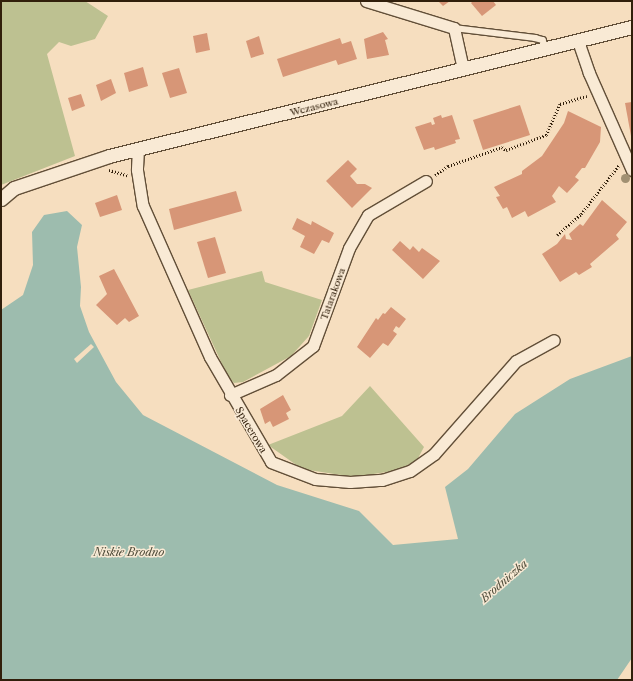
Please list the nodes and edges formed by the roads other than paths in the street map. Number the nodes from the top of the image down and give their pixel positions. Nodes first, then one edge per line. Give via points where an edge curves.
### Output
1 (366, 1) edge
2 (632, 27) edge
3 (454, 28) junction
4 (578, 41) junction
5 (546, 49) junction
6 (463, 68) junction
7 (138, 149) junction
8 (632, 170) edge
9 (426, 181) road end
10 (1, 199) edge
11 (554, 340) dead end
12 (230, 395) junction

1 - 3 street
2 - 4 street, Wczasowa
3 - 5 lane via 539,39 543,40
3 - 6 street
4 - 5 street, Wczasowa
4 - 8 street
5 - 6 street, Wczasowa
6 - 7 street, Wczasowa
7 - 10 street, Wczasowa via 109,156 14,188
7 - 12 street, Spacerowa via 136,170 143,206 210,357
9 - 12 street, Tatarakowa via 368,215 349,248 313,346 276,375
11 - 12 street, Spacerowa via 516,361 434,454 410,471 382,480 350,482 315,479 270,462

